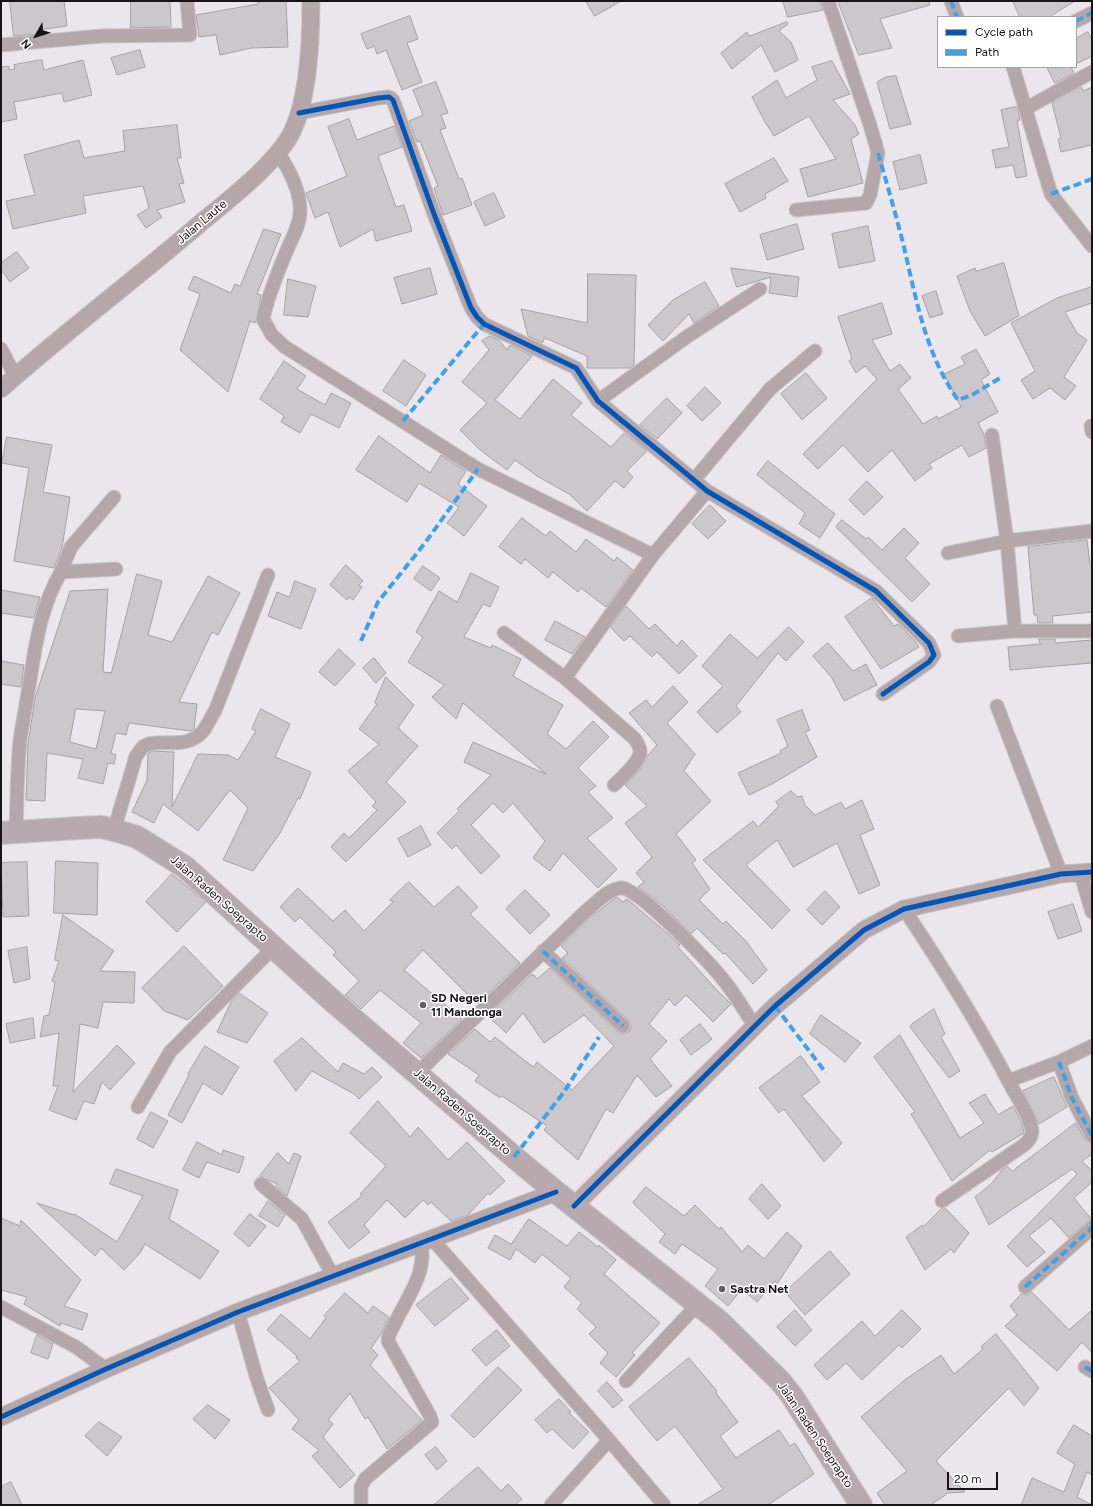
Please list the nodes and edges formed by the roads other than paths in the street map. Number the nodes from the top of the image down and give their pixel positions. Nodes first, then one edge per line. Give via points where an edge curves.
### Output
1 (187, 1) edge
2 (311, 1) edge
3 (828, 1) edge
4 (951, 1) edge
5 (1092, 13) edge
6 (957, 16) edge
7 (1077, 20) edge
8 (1, 45) edge
9 (1013, 68) edge
10 (1092, 72) edge
11 (1025, 109) junction
12 (299, 113) junction
13 (278, 152) junction
14 (796, 210) dead end
15 (1092, 246) edge
16 (760, 289) dead end
17 (1, 349) edge
18 (815, 351) dead end
19 (15, 376) junction
20 (1, 389) edge
21 (598, 401) junction
22 (1092, 426) edge
23 (1092, 432) edge
24 (992, 435) dead end
25 (694, 480) junction
26 (707, 491) junction
27 (114, 497) dead end
28 (1092, 531) edge
29 (1007, 541) junction
30 (948, 553) dead end
31 (653, 555) junction
32 (116, 569) dead end
33 (61, 572) junction
34 (268, 575) dead end
35 (1092, 630) edge
36 (1015, 631) junction
37 (504, 633) dead end
38 (958, 636) dead end
39 (565, 678) junction
40 (883, 694) dead end
41 (997, 706) dead end
42 (614, 785) dead end
43 (114, 830) junction
44 (9, 832) edge
45 (1086, 872) edge
46 (1061, 874) junction
47 (904, 909) junction
48 (1092, 912) edge
49 (274, 947) junction
50 (543, 951) junction
51 (623, 1026) dead end
52 (755, 1027) junction
53 (1092, 1046) edge
54 (1059, 1062) junction
55 (417, 1072) junction
56 (1008, 1081) junction
57 (138, 1107) dead end
58 (1092, 1136) edge
59 (261, 1184) dead end
60 (556, 1192) junction
61 (942, 1201) dead end
62 (574, 1206) junction
63 (1092, 1228) edge
64 (427, 1242) junction
65 (333, 1276) junction
66 (1025, 1287) dead end
67 (698, 1304) junction
68 (1, 1307) edge
69 (238, 1312) junction
70 (106, 1369) junction
71 (626, 1381) dead end
72 (268, 1410) dead end
73 (1, 1418) edge
74 (610, 1440) junction
75 (361, 1505) edge
76 (551, 1505) edge
77 (664, 1505) edge
78 (861, 1505) edge

1 - 8 street via 190,34 102,36
2 - 12 street, Jalan Laute via 309,61
3 - 14 street via 878,153 870,195 866,203
4 - 6 street
5 - 7 street
9 - 11 street
10 - 11 street
11 - 15 street via 1051,194
12 - 13 street, Jalan Laute via 292,132
12 - 21 street via 378,98 389,97 393,100 434,214 476,317 484,324 576,368
13 - 19 street, Jalan Laute via 229,200
13 - 31 street via 298,195 300,211 297,226 272,285 263,319 272,335 285,347 478,469
16 - 21 street via 688,336
17 - 19 street
18 - 25 street via 770,390
19 - 20 street, Jalan Laute
21 - 25 street
22 - 23 street
24 - 29 street
25 - 26 street
26 - 31 street
26 - 40 street via 876,591 929,643 934,654 932,658
27 - 33 street via 71,547
28 - 29 street
29 - 30 street
29 - 36 street
31 - 39 street
32 - 33 street
33 - 44 street via 42,612 35,641
34 - 43 street via 215,711 203,730 187,741 144,746 136,756
35 - 36 street
36 - 38 street
37 - 39 street
39 - 42 street via 635,739 640,747 636,760
41 - 46 street
43 - 44 highway, Jalan Raden Soeprapto via 101,827
43 - 49 highway, Jalan Raden Soeprapto via 137,837 185,867
45 - 46 street
45 - 48 street
46 - 47 street
47 - 52 street via 864,930 775,1006
47 - 56 street via 953,983
49 - 55 highway, Jalan Raden Soeprapto via 336,1004
49 - 57 street via 170,1052
50 - 51 street
50 - 52 street via 613,890 626,889 678,932 721,976
50 - 55 street
52 - 62 street
53 - 54 street
54 - 56 street
54 - 58 street via 1072,1098
55 - 60 highway, Jalan Raden Soeprapto
56 - 61 street via 1030,1125 1031,1138
59 - 65 street via 302,1218
60 - 62 highway, Jalan Raden Soeprapto
60 - 64 street
62 - 67 highway, Jalan Raden Soeprapto
63 - 66 street
64 - 65 street
64 - 74 street
64 - 75 street via 418,1280 388,1341 432,1422 365,1479 361,1487
65 - 69 street
67 - 71 street
67 - 78 highway, Jalan Raden Soeprapto via 780,1381
68 - 70 street via 76,1347
69 - 70 street
69 - 72 street
70 - 73 street
74 - 76 street
74 - 77 street

